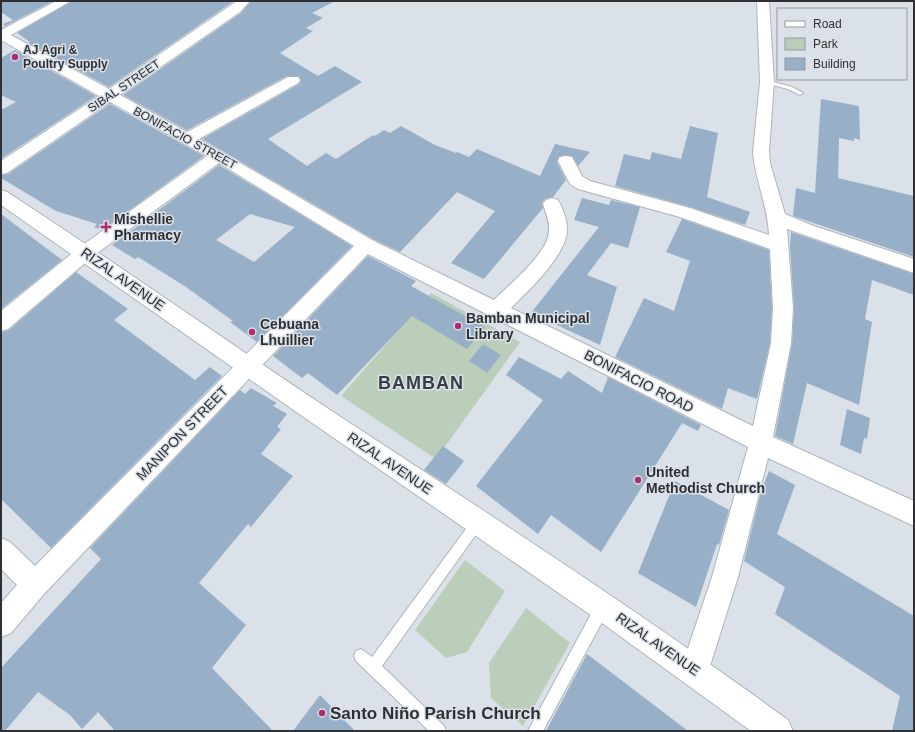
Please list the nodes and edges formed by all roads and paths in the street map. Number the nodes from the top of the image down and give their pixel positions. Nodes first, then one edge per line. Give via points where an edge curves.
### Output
1 (65, 1) edge
2 (244, 1) edge
3 (763, 1) edge
4 (1, 35) edge
5 (293, 80) dead end
6 (767, 82) junction
7 (800, 93) dead end
8 (109, 96) junction
9 (186, 139) junction
10 (218, 156) junction
11 (566, 160) dead end
12 (1, 168) edge
13 (1, 196) edge
14 (552, 204) dead end
15 (777, 218) junction
16 (366, 245) junction
17 (779, 246) junction
18 (86, 252) junction
19 (914, 266) edge
20 (497, 310) junction
21 (1, 323) edge
22 (247, 366) junction
23 (761, 442) junction
24 (914, 514) edge
25 (478, 522) junction
26 (1, 551) edge
27 (35, 585) junction
28 (603, 606) junction
29 (1, 623) edge
30 (361, 656) dead end
31 (373, 667) junction
32 (695, 669) junction
33 (439, 731) edge
34 (535, 731) edge
35 (777, 731) edge

1 - 4 street
2 - 8 street, SIBAL STREET
3 - 6 street
4 - 8 street, BONIFACIO STREET
5 - 9 street
6 - 7 lane
6 - 15 street via 761,152
8 - 9 street, BONIFACIO STREET
8 - 12 street, SIBAL STREET
9 - 10 street, BONIFACIO STREET
10 - 16 street, BONIFACIO STREET
10 - 18 street
11 - 17 street via 576,180 584,185 684,212
13 - 18 street, RIZAL AVENUE
14 - 20 street via 558,231 554,245
15 - 17 street
15 - 19 street via 805,230
16 - 20 street, BONIFACIO ROAD
16 - 22 street, MANIPON STREET
17 - 23 street via 783,308 781,342
18 - 21 street
18 - 22 street, RIZAL AVENUE
20 - 23 street, BONIFACIO ROAD
22 - 25 street, RIZAL AVENUE
22 - 27 street, MANIPON STREET
23 - 24 street, BONIFACIO ROAD
23 - 32 street via 725,577
25 - 28 street, RIZAL AVENUE
25 - 31 lane
26 - 27 street
27 - 29 street, MANIPON STREET
28 - 32 street, RIZAL AVENUE
28 - 34 lane
30 - 31 lane
31 - 33 lane
32 - 35 street, RIZAL AVENUE

